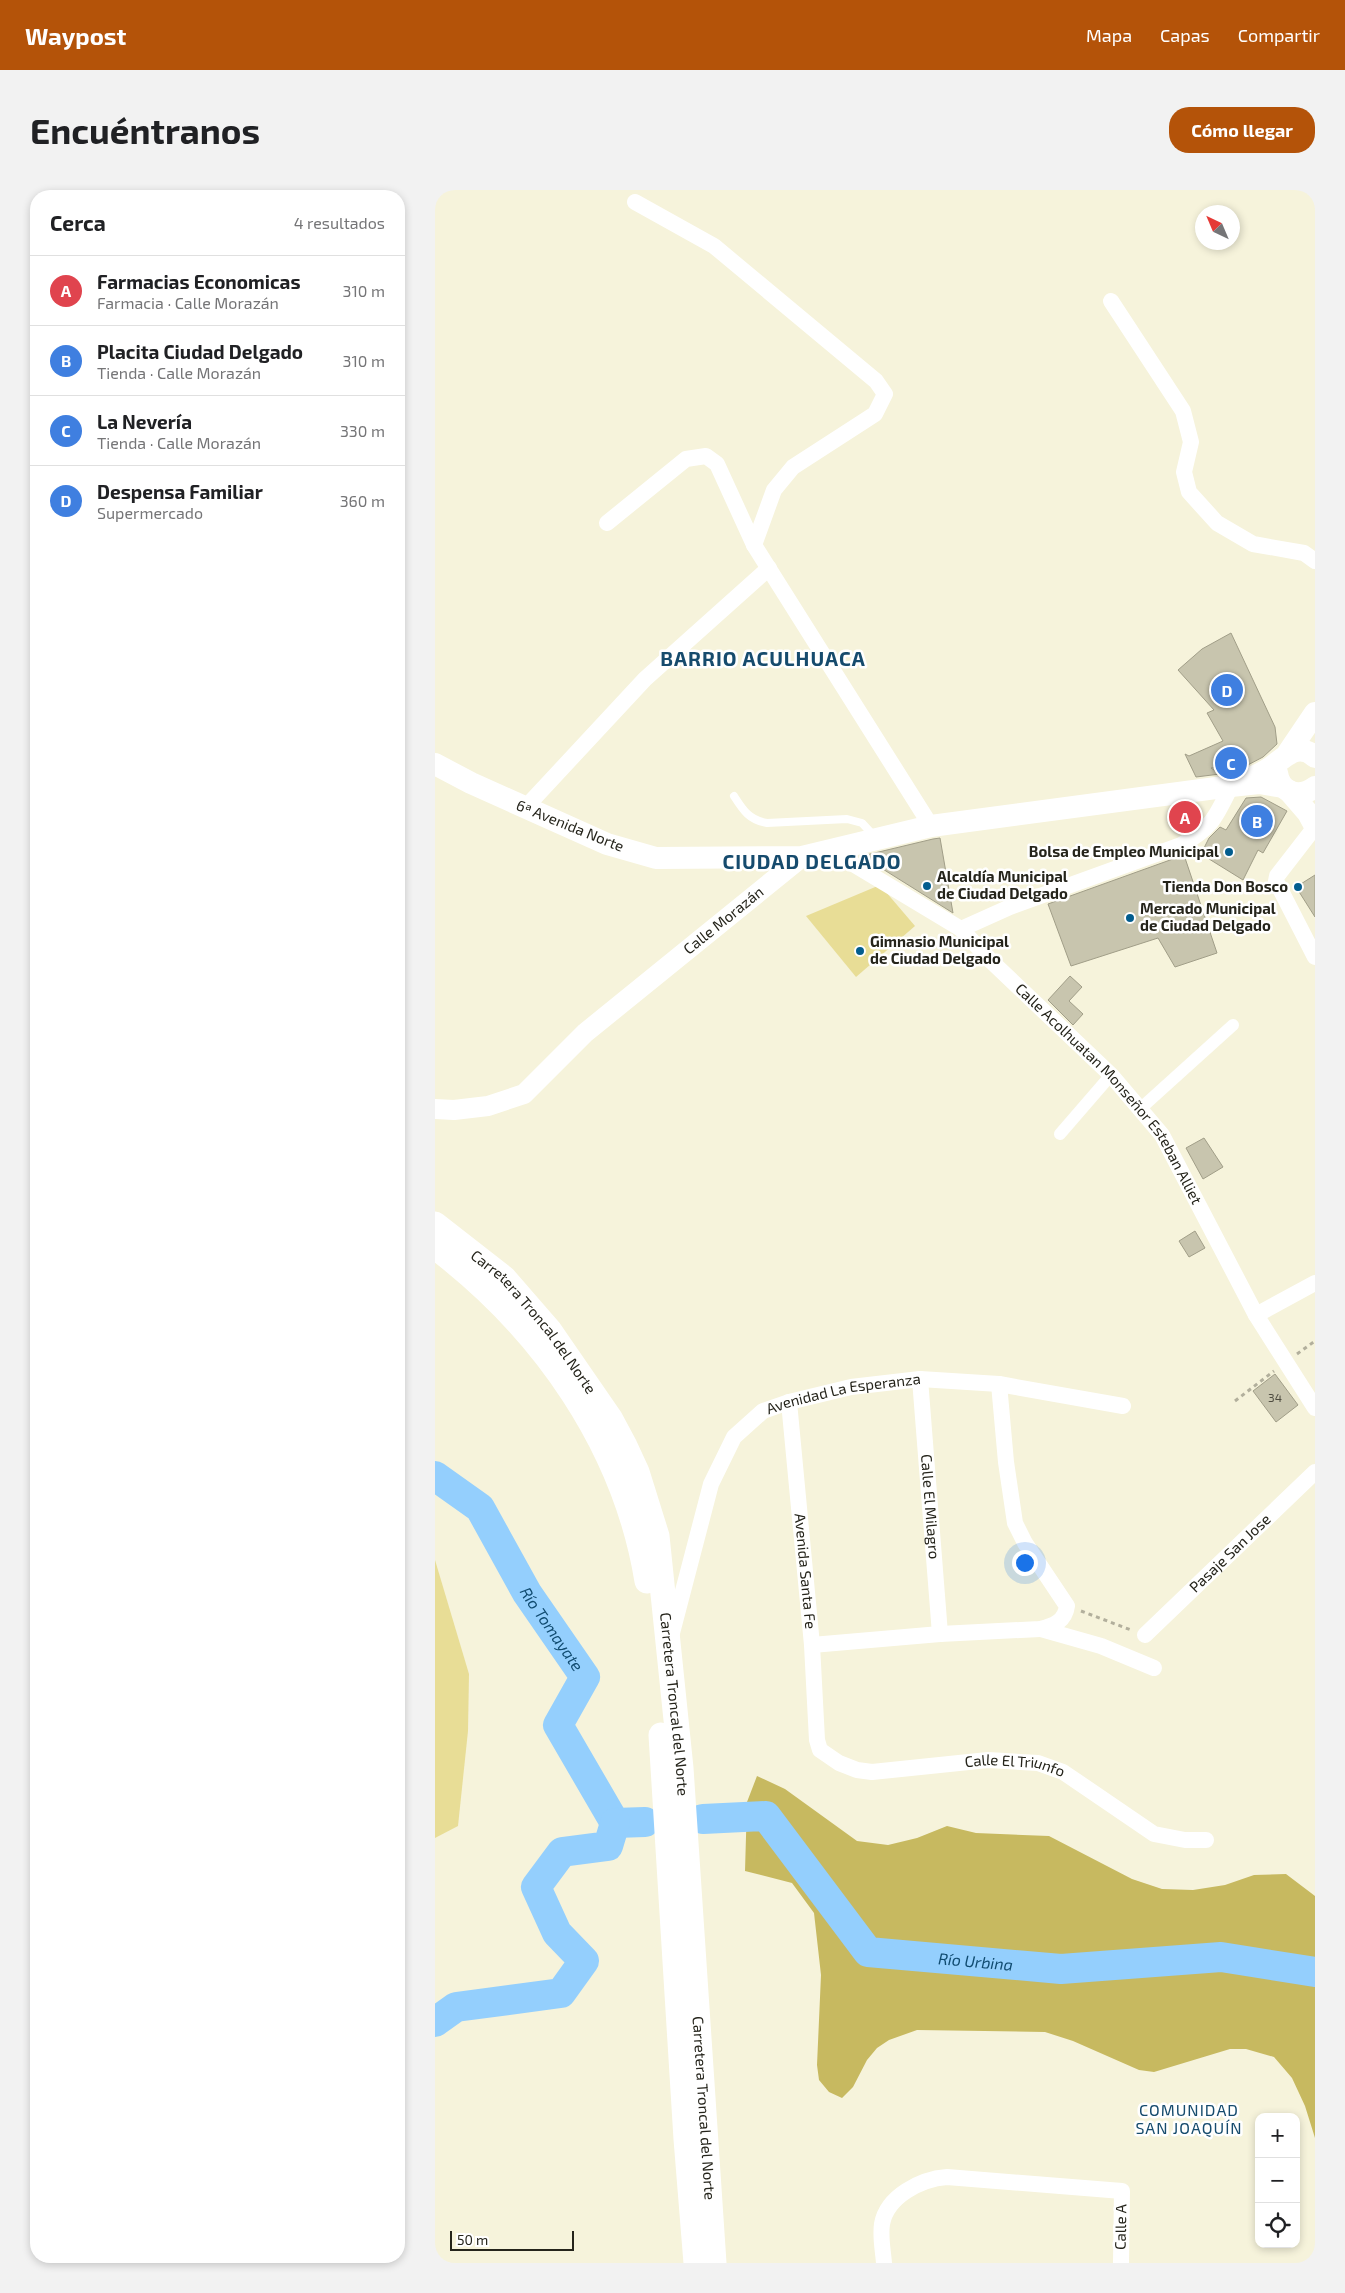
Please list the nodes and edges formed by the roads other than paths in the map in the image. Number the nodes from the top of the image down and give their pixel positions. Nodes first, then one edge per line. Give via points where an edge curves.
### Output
1 (635, 202) dead end
2 (1111, 301) dead end
3 (607, 523) dead end
4 (754, 545) junction
5 (1315, 562) edge
6 (769, 568) junction
7 (1315, 714) edge
8 (1285, 756) junction
9 (1315, 757) edge
10 (435, 764) edge
11 (1231, 786) junction
12 (1314, 788) edge
13 (1286, 789) junction
14 (734, 796) dead end
15 (525, 808) junction
16 (931, 826) junction
17 (1315, 826) edge
18 (876, 838) junction
19 (828, 849) junction
20 (802, 857) junction
21 (961, 929) junction
22 (1315, 957) edge
23 (1233, 1024) dead end
24 (1111, 1075) junction
25 (435, 1109) edge
26 (1141, 1109) junction
27 (1060, 1134) dead end
28 (435, 1224) edge
29 (435, 1248) edge
30 (1315, 1283) edge
31 (1255, 1315) junction
32 (919, 1379) junction
33 (999, 1384) junction
34 (789, 1402) junction
35 (1123, 1406) dead end
36 (1315, 1408) edge
37 (1315, 1472) edge
38 (1040, 1629) junction
39 (940, 1634) junction
40 (1145, 1635) road end
41 (670, 1643) junction
42 (812, 1644) junction
43 (1154, 1668) dead end
44 (817, 1740) joint
45 (1206, 1840) dead end
46 (697, 2263) edge
47 (714, 2263) edge
48 (884, 2263) edge
49 (1121, 2263) edge

1 - 4 street via 714,246 876,381 885,394 875,414 793,467 773,490
2 - 5 street via 1183,411 1191,442 1185,472 1189,492 1217,523 1253,544 1304,553
3 - 4 street via 686,459 706,456 717,464
4 - 6 street
6 - 15 street via 645,679
6 - 16 street
7 - 8 main road
7 - 9 main road via 1311,744
8 - 9 main road via 1299,750
8 - 11 main road, Calle Morazán via 1253,777
8 - 13 main road via 1277,774
10 - 15 main road, 6ª Avenida Norte
11 - 13 main road, Calle Morazán via 1259,784
11 - 16 main road, Calle Morazán
11 - 21 street via 1215,818 1201,834 1010,906
12 - 13 main road, Calle Morazán via 1302,794
12 - 17 main road via 1312,810
13 - 17 main road via 1308,813
14 - 18 lane via 745,813 756,821 847,819 862,823
15 - 20 main road, 6ª Avenida Norte via 607,844 656,858
16 - 18 main road, Calle Morazán
17 - 22 street via 1276,881
18 - 19 main road, Calle Morazán
19 - 20 main road, Calle Morazán
19 - 21 street, Calle Acolhuatan Monseñor Esteban Alliet
20 - 25 street, Calle Morazán via 585,1033 524,1094 489,1106
21 - 24 street, Calle Acolhuatan Monseñor Esteban Alliet
23 - 26 street
24 - 26 street, Calle Acolhuatan Monseñor Esteban Alliet
24 - 27 street
26 - 31 street, Calle Acolhuatan Monseñor Esteban Alliet via 1162,1135
28 - 41 main road, Carretera Troncal del Norte via 503,1278 550,1331 610,1418 637,1472 657,1536
29 - 46 main road, Carretera Troncal del Norte via 498,1301 559,1373 609,1457 630,1509 643,1554 661,1726 686,2139
30 - 31 street
31 - 36 street, Calle Acolhuatan Monseñor Esteban Alliet
32 - 33 street, Avenidad La Esperanza
32 - 34 street, Avenidad La Esperanza via 851,1387
32 - 39 street, Calle El Milagro
33 - 35 street, Avenidad La Esperanza
33 - 38 street via 1015,1523 1067,1606 1059,1622
34 - 41 street, Avenidad La Esperanza via 757,1415 738,1433 727,1450 709,1489
34 - 42 street, Avenida Santa Fe
37 - 40 street, Pasaje San Jose
38 - 39 street
38 - 43 street via 1101,1646
39 - 42 street
41 - 47 main road, Carretera Troncal del Norte
42 - 44 street, Avenida Santa Fe
44 - 45 street, Calle El Triunfo via 823,1753 839,1763 872,1772 988,1760 1038,1763 1063,1772 1154,1834
48 - 49 street, Calle A via 882,2225 885,2214 907,2190 947,2176 1122,2191

